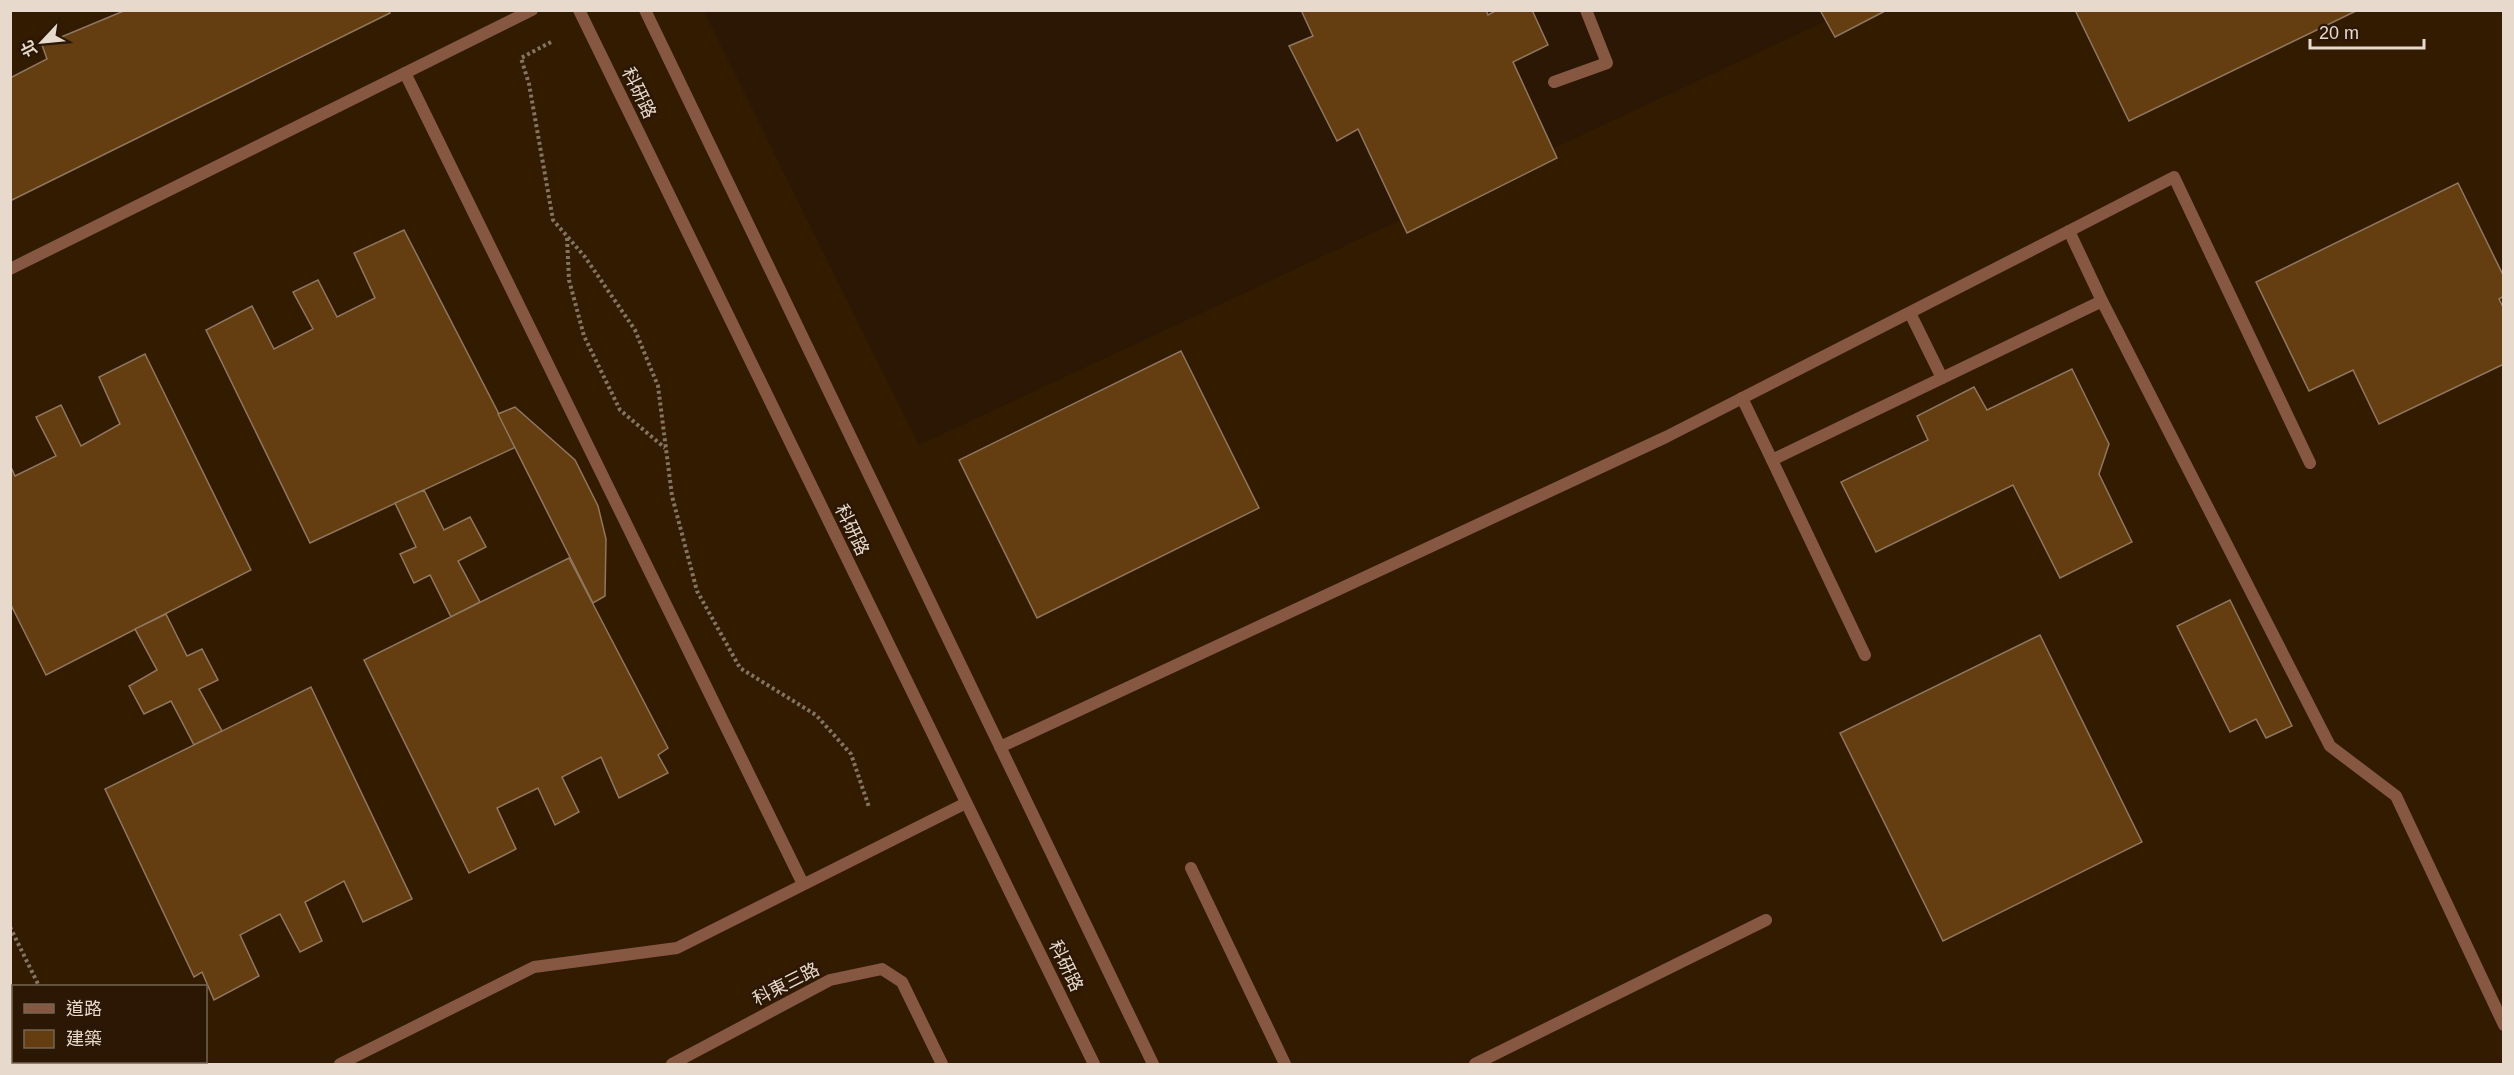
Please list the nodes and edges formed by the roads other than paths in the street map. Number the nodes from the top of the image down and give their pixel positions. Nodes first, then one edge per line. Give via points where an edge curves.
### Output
1 (532, 10) edge
2 (579, 10) edge
3 (645, 10) edge
4 (1586, 10) edge
5 (405, 73) junction
6 (1554, 82) dead end
7 (2069, 231) junction
8 (10, 269) edge
9 (2102, 301) junction
10 (1910, 312) junction
11 (1942, 378) junction
12 (1743, 398) junction
13 (1772, 460) junction
14 (2310, 463) dead end
15 (1865, 655) dead end
16 (1000, 747) junction
17 (966, 803) junction
18 (1191, 868) dead end
19 (803, 884) junction
20 (1766, 920) dead end
21 (2504, 1024) edge
22 (10, 1059) edge
23 (13, 1065) edge
24 (340, 1065) edge
25 (672, 1065) edge
26 (942, 1065) edge
27 (1094, 1065) edge
28 (1153, 1065) edge
29 (1285, 1065) edge
30 (1475, 1065) edge

1 - 5 street
2 - 17 street, 科研路
3 - 16 street, 科研路
4 - 6 street via 1607,63
5 - 8 street
5 - 19 street
7 - 9 street
7 - 10 street
7 - 14 street via 2174,177
9 - 11 street
9 - 21 street via 2330,746 2396,796
10 - 11 street
10 - 12 street
11 - 13 street
12 - 13 street
12 - 16 street
13 - 15 street
16 - 28 street, 科研路
17 - 19 street
17 - 27 street, 科研路
18 - 29 street
19 - 24 street via 677,948 534,967
20 - 30 street
22 - 23 street
25 - 26 street, 科東三路 via 830,980 882,969 902,982

